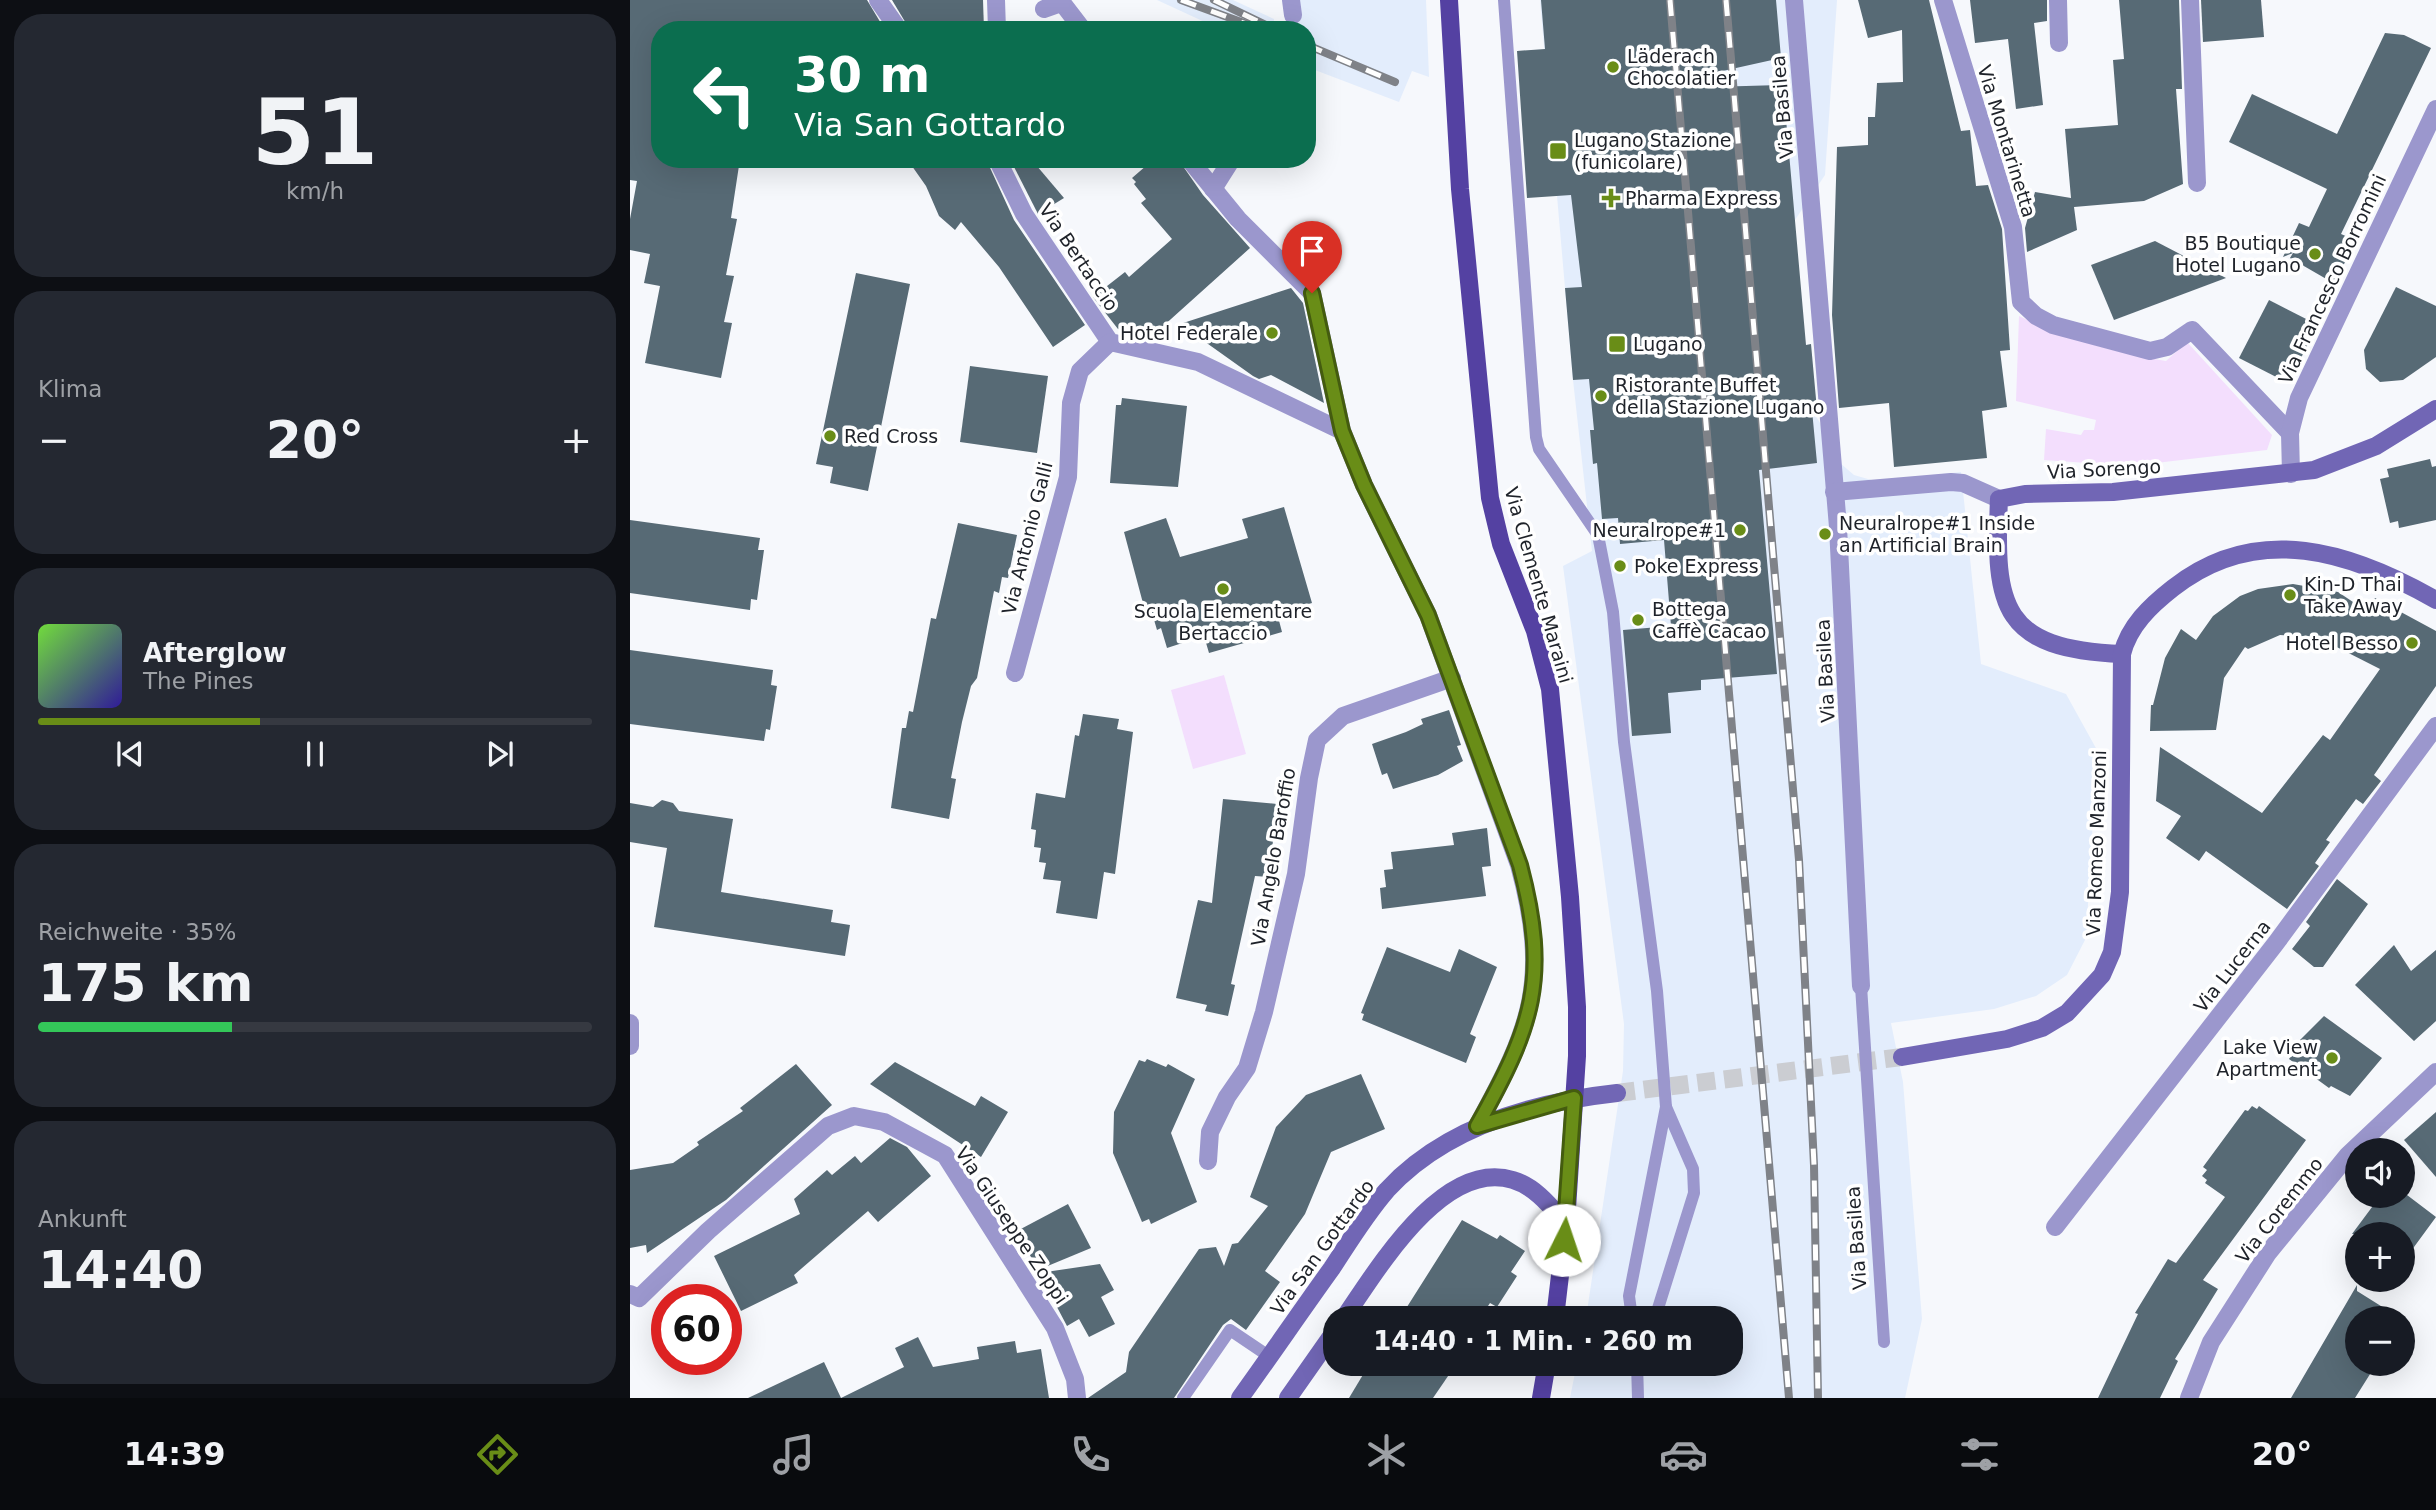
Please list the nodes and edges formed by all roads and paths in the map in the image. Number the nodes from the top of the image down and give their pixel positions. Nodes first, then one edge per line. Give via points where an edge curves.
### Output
1 (878, 0) edge
2 (1449, 0) edge
3 (1504, 0) edge
4 (1794, 0) edge
5 (1943, 0) edge
6 (2058, 0) edge
7 (2190, 0) edge
8 (1055, 4) edge
9 (893, 21) edge
10 (1073, 21) edge
11 (2059, 43) dead end
12 (2436, 109) edge
13 (1001, 168) edge
14 (1196, 168) edge
15 (1226, 168) edge
16 (2197, 183) dead end
17 (1213, 189) junction
18 (1110, 342) junction
19 (2436, 409) edge
20 (1342, 431) junction
21 (2290, 433) junction
22 (2291, 474) junction
23 (1834, 492) junction
24 (2000, 499) junction
25 (2436, 600) edge
26 (2122, 654) junction
27 (1015, 673) dead end
28 (1452, 678) junction
29 (2436, 726) edge
30 (1861, 986) joint
31 (630, 1023) edge
32 (630, 1046) edge
33 (1902, 1057) tunnel mouth
34 (2436, 1072) edge
35 (1617, 1093) tunnel mouth
36 (1574, 1098) junction
37 (1666, 1107) junction
38 (1477, 1126) junction
39 (1208, 1161) dead end
40 (1566, 1224) junction
41 (2056, 1227) dead end
42 (635, 1296) edge
43 (1353, 1306) edge
44 (1556, 1306) edge
45 (1630, 1306) edge
46 (1659, 1306) edge
47 (1884, 1342) dead end
48 (1323, 1348) edge
49 (1270, 1357) junction
50 (1545, 1376) edge
51 (1637, 1376) edge
52 (1077, 1398) edge
53 (1184, 1398) edge
54 (1240, 1398) edge
55 (1288, 1398) edge
56 (1541, 1398) edge
57 (1638, 1398) edge
58 (2189, 1398) edge

1 - 9 street
2 - 36 main road, Via Clemente Maraini via 1460,189 1490,498 1550,689 1574,952
3 - 37 lane via 1536,436 1539,449 1598,535 1606,574 1657,990
4 - 23 street, Via Basilea
5 - 21 street, Via Montarinetta via 2013,227 2021,302 2053,325 2150,351 2167,347 2192,330
6 - 11 street
7 - 16 street
8 - 10 street
12 - 21 street, Via Francesco Borromini via 2299,398
13 - 18 street, Via Bertaccio via 1024,214
14 - 17 street
15 - 17 street
17 - 20 street via 1312,293
18 - 20 street, Via Bertaccio via 1198,362
18 - 27 street, Via Antonio Galli via 1080,371 1071,403 1068,477
19 - 22 main road, Via Sorengo via 2356,455
20 - 28 street via 1428,615
21 - 22 street, Via Francesco Borromini
22 - 24 main road, Via Sorengo
23 - 24 street via 1964,483
23 - 30 street, Via Basilea
24 - 26 main road via 1998,578 2014,619 2054,646 2081,653
25 - 26 main road via 2350,558 2317,551 2252,551 2205,567 2163,596 2130,631
26 - 33 main road, Via Romeo Manzoni via 2120,892 2115,939 2102,975 2067,1013 2042,1028 2007,1039
28 - 38 street via 1520,865 1535,946 1535,986 1528,1017
28 - 39 street, Via Angelo Baroffio via 1343,716 1317,740 1296,874 1264,1012 1247,1068 1210,1132
29 - 41 street, Via Lucerna via 2276,943
30 - 47 lane, Via Basilea
31 - 32 street
34 - 58 street, Via Coremmo via 2348,1155 2268,1253 2211,1342
35 - 36 main road
36 - 38 main road, Via San Gottardo
36 - 40 main road
37 - 45 lane
37 - 46 lane via 1693,1169 1694,1193
38 - 49 main road, Via San Gottardo via 1440,1148 1388,1190
40 - 43 main road via 1547,1202 1513,1180 1494,1176 1459,1186 1416,1221
40 - 44 main road
42 - 52 street, Via Giuseppe Zoppi via 828,1126 854,1116 884,1122 945,1155 1055,1328
48 - 55 main road
49 - 53 lane via 1230,1330
49 - 54 main road, Via San Gottardo
50 - 56 main road
51 - 57 lane

